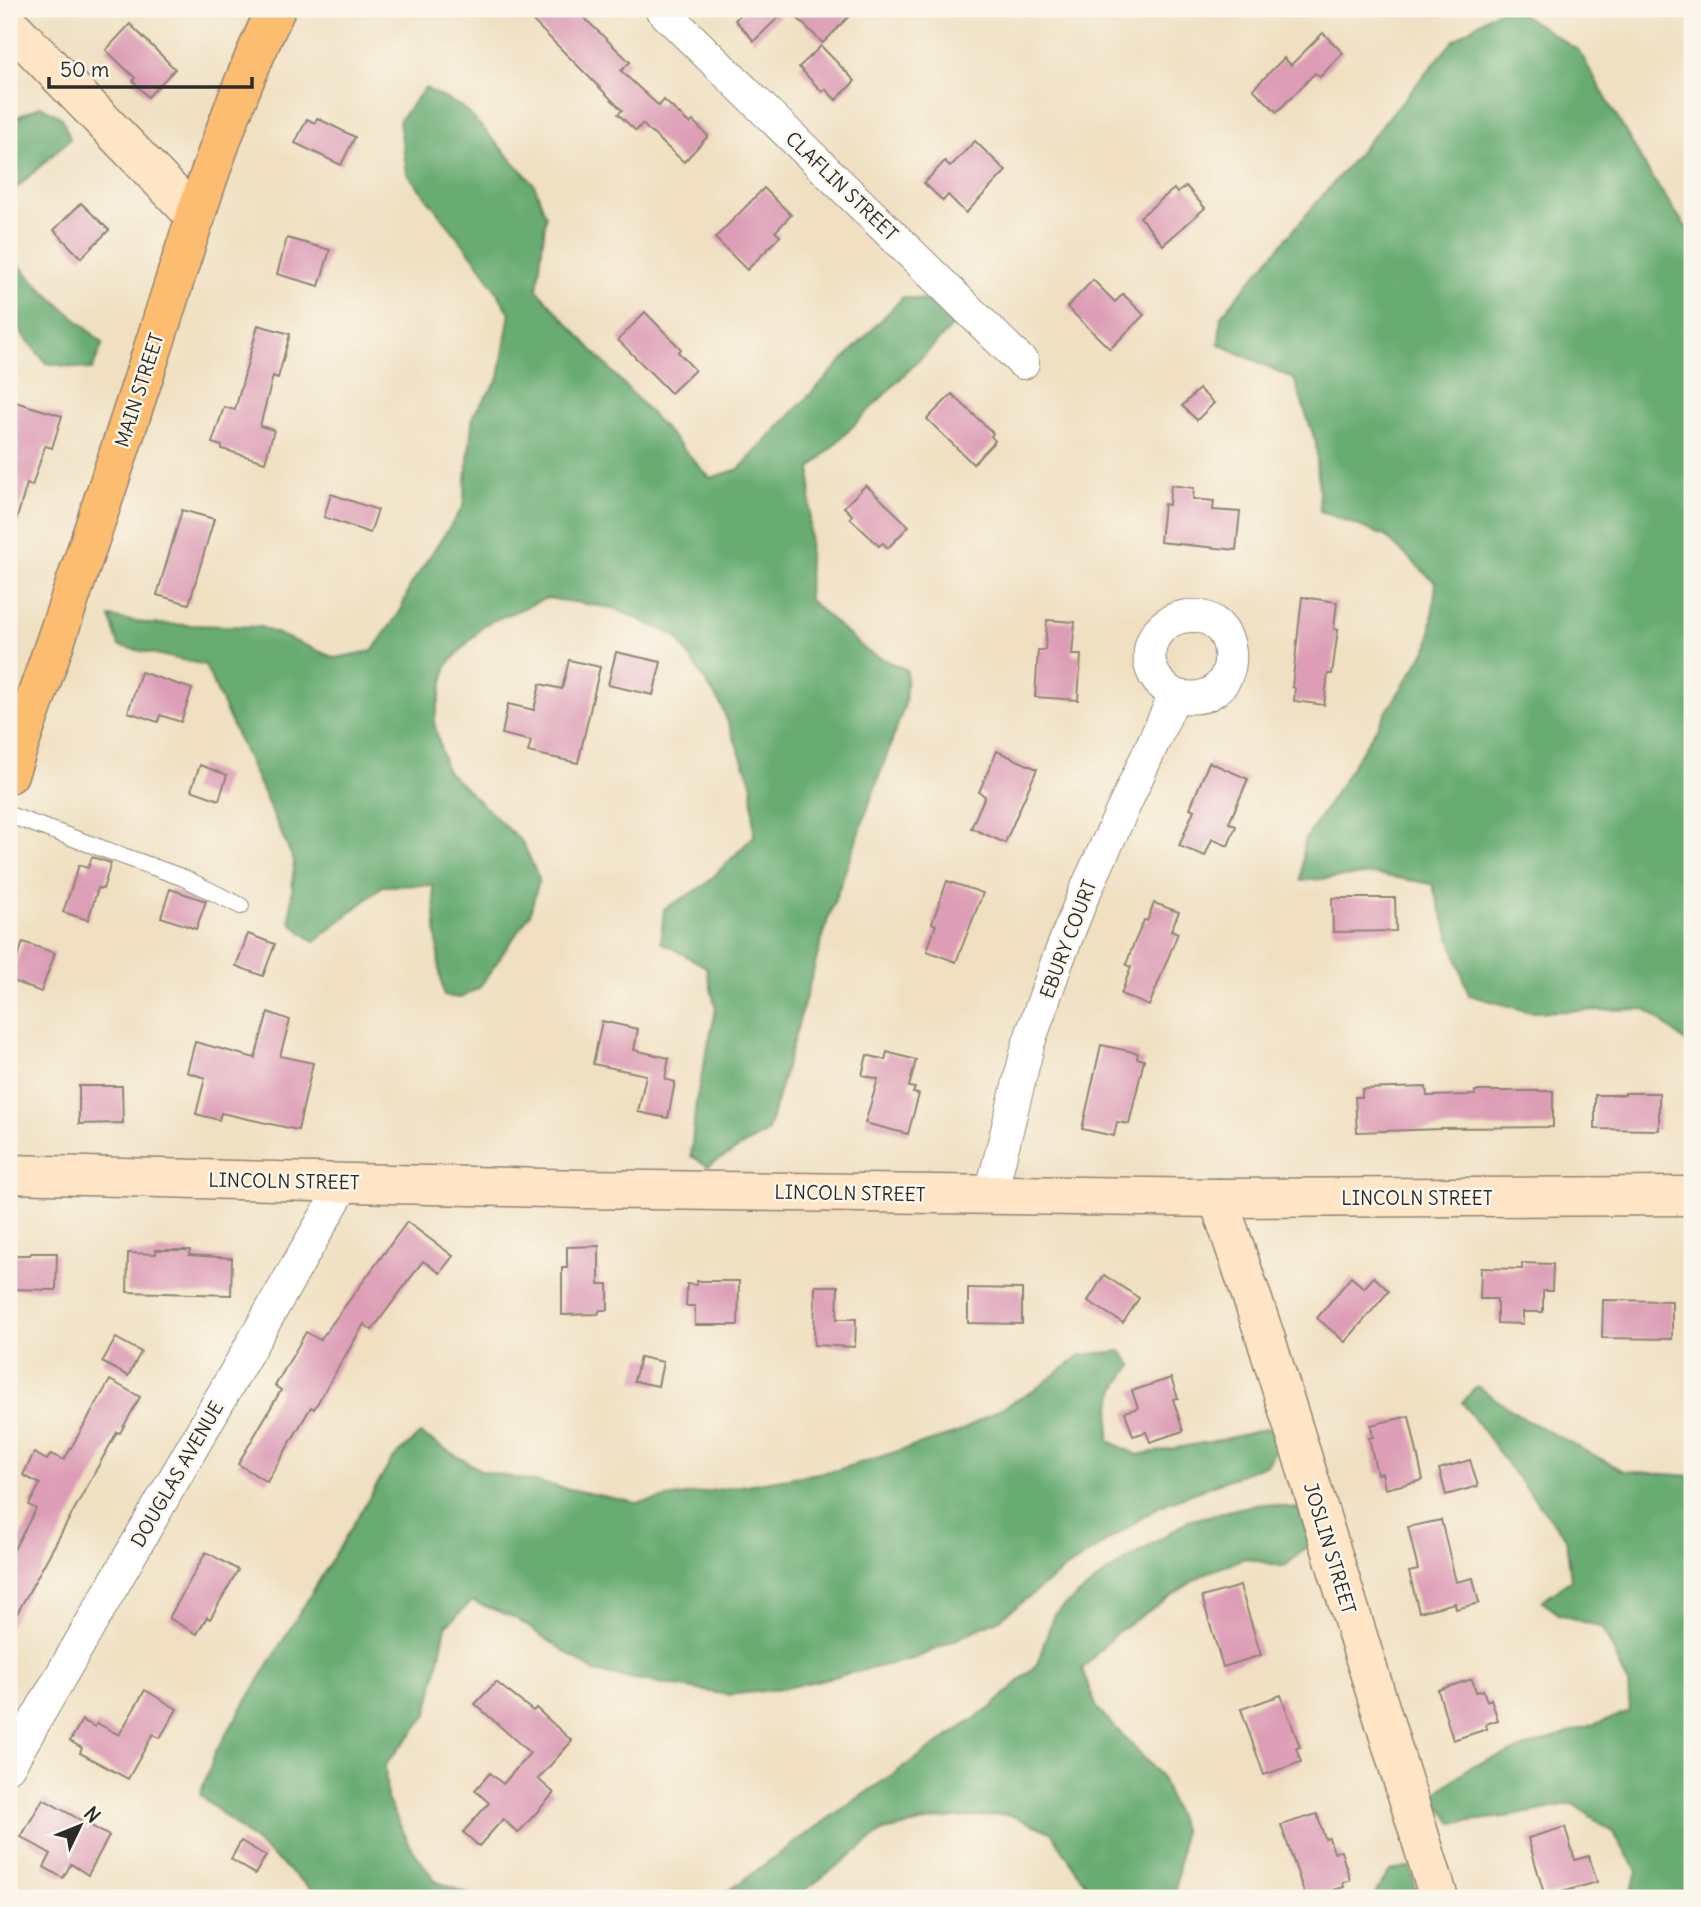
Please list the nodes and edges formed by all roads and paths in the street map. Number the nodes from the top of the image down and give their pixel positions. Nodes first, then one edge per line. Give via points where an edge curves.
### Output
1 (276, 9) edge
2 (661, 9) edge
3 (9, 24) edge
4 (196, 217) junction
5 (1023, 363) dead end
6 (1175, 695) dead end
7 (9, 774) edge
8 (9, 815) edge
9 (241, 906) dead end
10 (9, 1174) edge
11 (345, 1182) junction
12 (991, 1194) junction
13 (1692, 1196) edge
14 (1218, 1198) junction
15 (9, 1766) edge
16 (1439, 1898) edge

1 - 4 main road, MAIN STREET via 243,85
2 - 5 street, CLAFLIN STREET
3 - 4 street
4 - 7 main road, MAIN STREET via 76,587
6 - 12 street, EBURY COURT via 1057,962 1030,1042
8 - 9 lane via 184,878
10 - 11 street, LINCOLN STREET
11 - 12 street, LINCOLN STREET
11 - 15 street, DOUGLAS AVENUE
12 - 14 street, LINCOLN STREET
13 - 14 street, LINCOLN STREET
14 - 16 street, JOSLIN STREET

